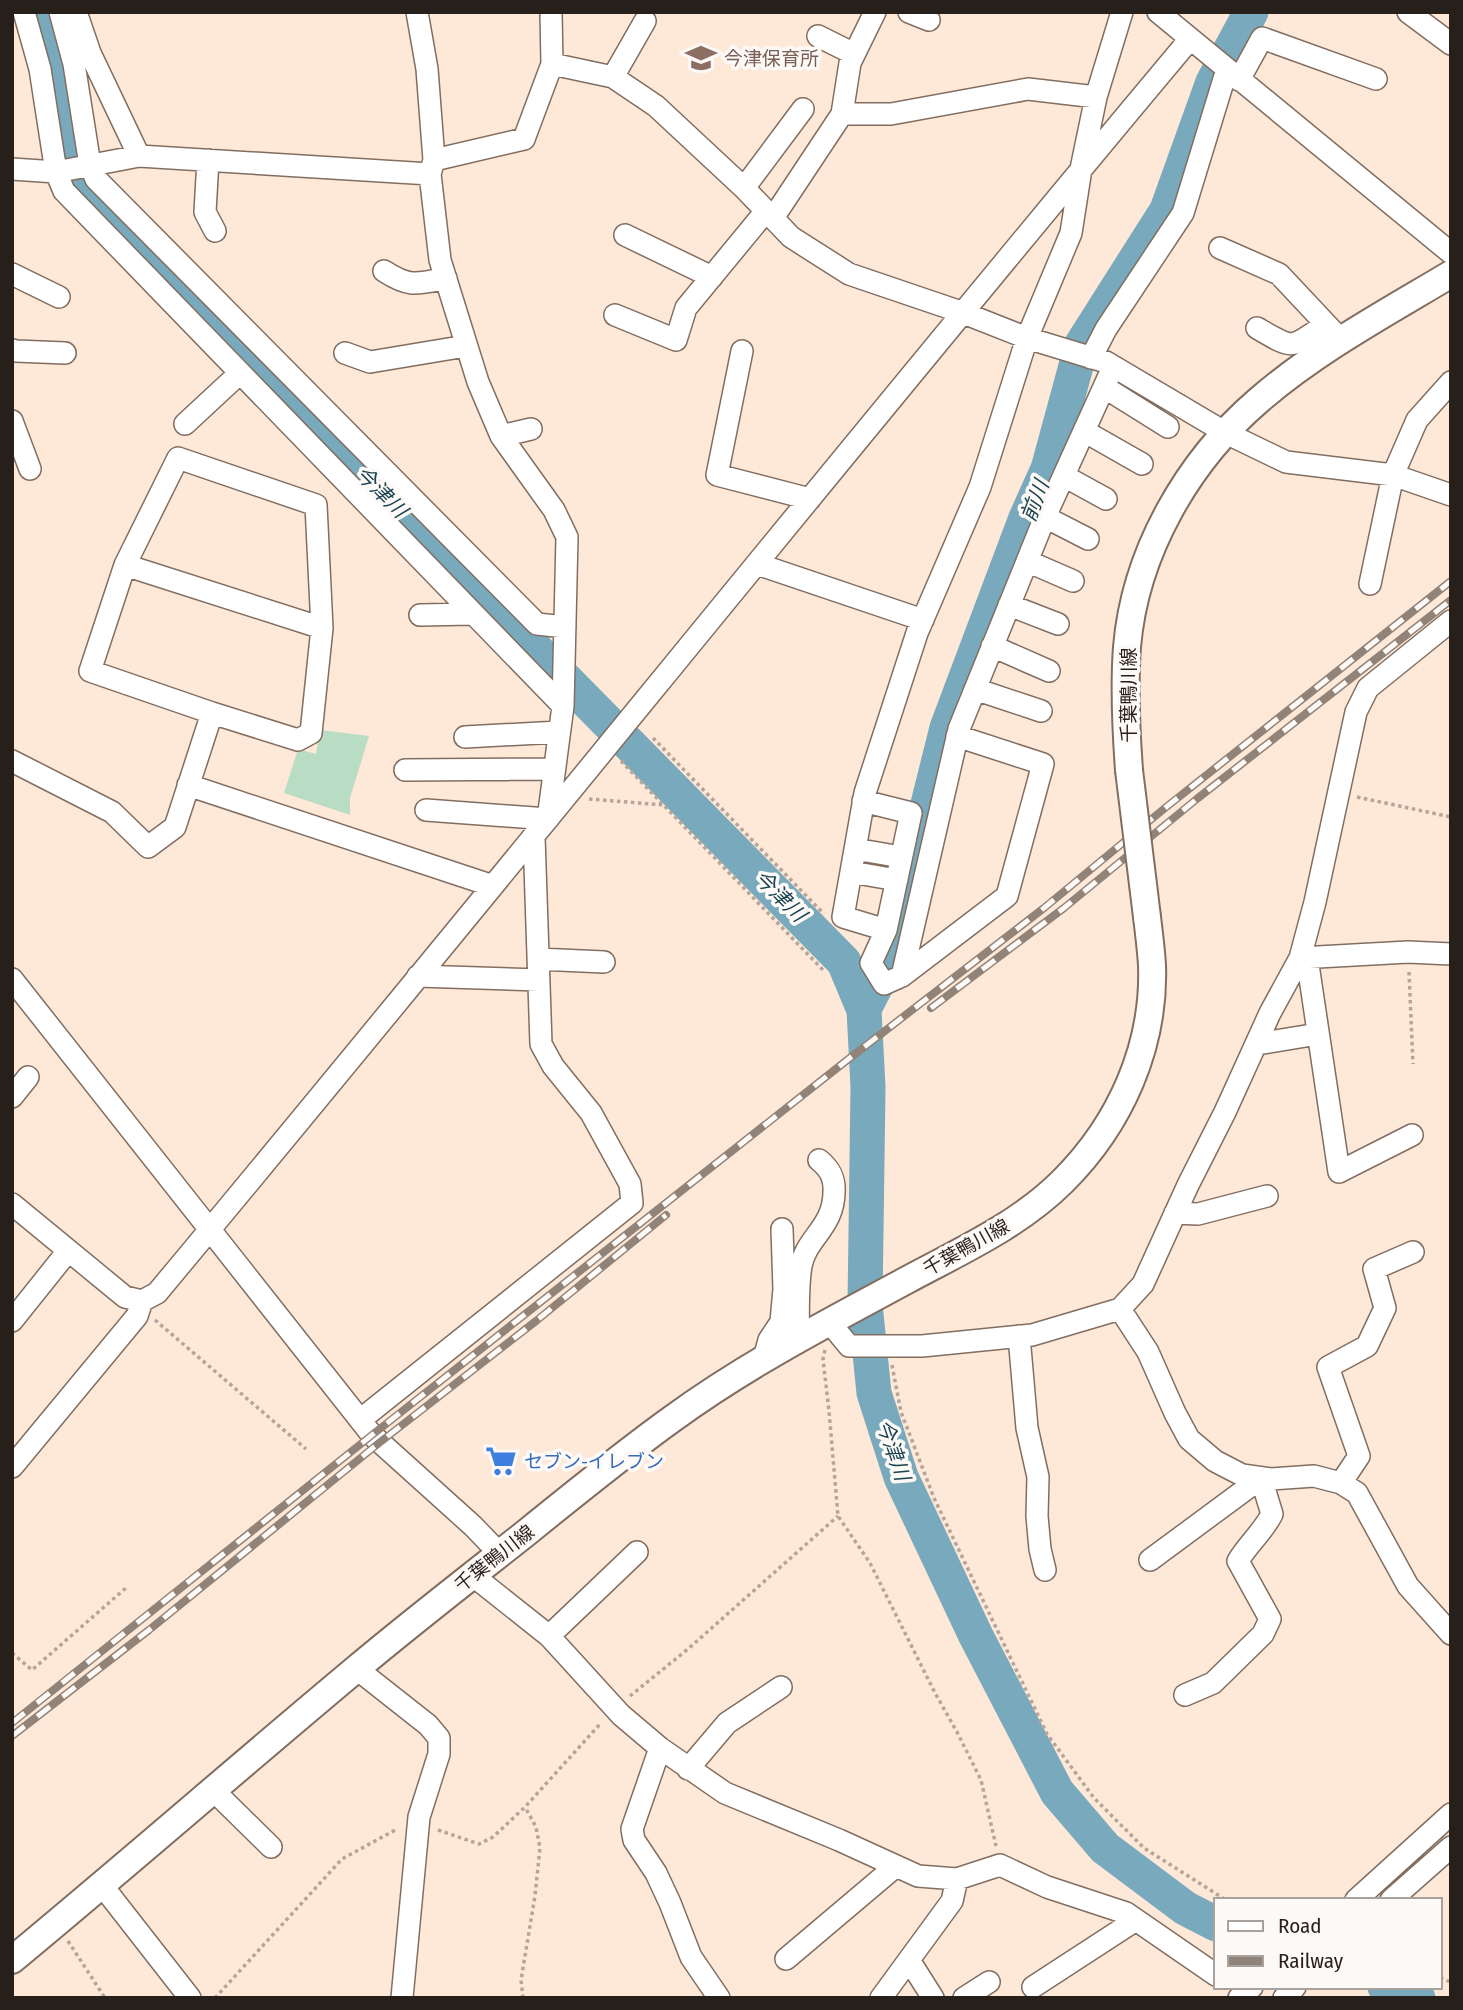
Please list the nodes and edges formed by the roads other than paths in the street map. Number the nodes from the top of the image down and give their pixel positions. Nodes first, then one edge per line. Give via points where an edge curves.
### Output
1 (24, 12) edge
2 (60, 12) edge
3 (76, 12) edge
4 (417, 12) edge
5 (551, 12) edge
6 (875, 12) edge
7 (1122, 12) edge
8 (1158, 12) edge
9 (1408, 12) edge
10 (645, 21) dead end
11 (818, 36) dead end
12 (1189, 39) junction
13 (1451, 44) edge
14 (854, 54) junction
15 (552, 64) junction
16 (1233, 75) junction
17 (613, 77) junction
18 (1376, 79) dead end
19 (1096, 97) junction
20 (803, 109) dead end
21 (842, 114) junction
22 (139, 156) junction
23 (208, 160) junction
24 (90, 165) junction
25 (432, 167) junction
26 (12, 169) edge
27 (1081, 169) junction
28 (56, 172) junction
29 (744, 188) junction
30 (770, 215) junction
31 (215, 231) dead end
32 (625, 234) dead end
33 (1220, 248) dead end
34 (1451, 253) edge
35 (384, 271) dead end
36 (12, 274) edge
37 (1451, 274) edge
38 (712, 276) junction
39 (446, 278) junction
40 (59, 297) dead end
41 (961, 313) junction
42 (615, 316) dead end
43 (1256, 328) dead end
44 (1333, 332) junction
45 (1027, 338) junction
46 (467, 346) junction
47 (12, 349) edge
48 (741, 351) dead end
49 (65, 353) dead end
50 (345, 353) dead end
51 (1091, 358) junction
52 (1113, 366) junction
53 (240, 373) junction
54 (1451, 382) edge
55 (1104, 387) junction
56 (12, 421) edge
57 (185, 424) dead end
58 (1168, 427) dead end
59 (531, 429) dead end
60 (1084, 431) junction
61 (1226, 433) junction
62 (501, 436) junction
63 (1142, 464) dead end
64 (30, 469) dead end
65 (1064, 475) junction
66 (1393, 475) junction
67 (1451, 495) edge
68 (810, 499) junction
69 (1106, 499) dead end
70 (1045, 517) junction
71 (1088, 539) dead end
72 (1027, 561) junction
73 (757, 564) junction
74 (125, 565) junction
75 (1073, 581) dead end
76 (1370, 584) dead end
77 (1009, 605) junction
78 (472, 614) junction
79 (420, 615) dead end
80 (923, 620) junction
81 (1451, 621) edge
82 (1058, 624) dead end
83 (565, 627) junction
84 (323, 628) junction
85 (992, 646) junction
86 (1049, 671) dead end
87 (975, 689) junction
88 (563, 706) junction
89 (1041, 711) dead end
90 (212, 713) junction
91 (558, 732) junction
92 (957, 736) junction
93 (465, 737) dead end
94 (12, 761) edge
95 (554, 769) junction
96 (405, 770) dead end
97 (188, 785) junction
98 (863, 802) junction
99 (426, 810) dead end
100 (548, 819) junction
101 (534, 837) junction
102 (855, 849) junction
103 (901, 857) junction
104 (851, 872) junction
105 (897, 880) junction
106 (493, 886) junction
107 (886, 930) junction
108 (1451, 954) edge
109 (1303, 958) junction
110 (604, 962) dead end
111 (538, 969) junction
112 (418, 976) junction
113 (902, 976) junction
114 (12, 979) edge
115 (1318, 1034) junction
116 (1256, 1044) junction
117 (28, 1077) dead end
118 (12, 1097) edge
119 (1412, 1135) dead end
120 (818, 1160) dead end
121 (1267, 1196) dead end
122 (12, 1204) edge
123 (1175, 1213) junction
124 (782, 1229) dead end
125 (209, 1230) junction
126 (68, 1251) junction
127 (1413, 1252) dead end
128 (142, 1301) junction
129 (1120, 1309) junction
130 (12, 1321) edge
131 (830, 1323) junction
132 (1019, 1336) junction
133 (798, 1338) junction
134 (764, 1358) junction
135 (360, 1420) junction
136 (12, 1467) edge
137 (1261, 1478) junction
138 (1341, 1483) junction
139 (637, 1552) dead end
140 (499, 1553) junction
141 (1150, 1560) dead end
142 (1045, 1570) dead end
143 (471, 1574) junction
144 (1451, 1634) edge
145 (549, 1636) junction
146 (356, 1669) junction
147 (781, 1687) dead end
148 (1185, 1695) dead end
149 (660, 1748) junction
150 (688, 1769) junction
151 (213, 1790) junction
152 (1451, 1814) edge
153 (271, 1847) dead end
154 (1451, 1847) edge
155 (896, 1866) junction
156 (957, 1879) junction
157 (101, 1884) junction
158 (1358, 1898) edge
159 (1393, 1898) edge
160 (1136, 1920) junction
161 (786, 1959) dead end
162 (12, 1960) edge
163 (909, 1960) junction
164 (1214, 1974) edge
165 (989, 1982) dead end
166 (1033, 1987) dead end
167 (402, 1993) edge
168 (190, 1998) edge
169 (719, 1998) edge
170 (881, 1998) edge
171 (933, 1998) edge
172 (964, 1998) edge

1 - 28 street via 40,69
2 - 24 street via 74,64
3 - 22 street
4 - 25 street via 427,69
5 - 15 street
6 - 14 street
7 - 19 street
8 - 12 street
9 - 13 street
10 - 17 street
11 - 14 street
12 - 16 street
12 - 27 street
14 - 21 street
15 - 17 street
15 - 25 street via 524,139
16 - 18 street via 1262,38
16 - 34 street
16 - 51 street via 1183,213
17 - 29 street via 656,106
19 - 21 street via 1027,89 891,114
19 - 27 street
20 - 29 street
21 - 30 street
22 - 23 street
22 - 24 street
23 - 25 street
23 - 31 street via 205,212
24 - 28 street
24 - 83 street via 96,179 537,624
25 - 39 street via 440,260
26 - 28 street
27 - 41 street
27 - 45 street via 1071,233
28 - 53 street via 64,191
29 - 30 street
30 - 38 street
30 - 41 street via 791,237 849,274
32 - 38 street
33 - 44 street via 1279,274
35 - 39 street via 414,285
36 - 40 street
37 - 44 main road, 千葉鴨川線
38 - 42 street via 686,308 676,340
39 - 46 street
41 - 45 street
41 - 68 street
43 - 44 street via 1283,343 1297,345
44 - 61 main road, 千葉鴨川線
45 - 51 street
45 - 80 street via 980,486
46 - 50 street via 370,362
46 - 62 street
47 - 49 street
48 - 68 street via 717,475
51 - 52 street
52 - 55 street
52 - 61 street
53 - 57 street
53 - 78 street
54 - 66 street via 1417,419
55 - 58 street
55 - 60 street
56 - 64 street
59 - 62 street
60 - 63 street
60 - 65 street
61 - 66 street via 1286,462
61 - 131 main road, 千葉鴨川線, bridge via 1186,481 1165,521 1139,584 1131,619 1126,725 1152,966 1143,1050 1129,1086 1110,1122 1064,1181 1031,1210
62 - 83 street via 554,510 567,537
65 - 69 street
65 - 70 street
66 - 67 street
66 - 76 street
68 - 73 street
70 - 71 street
70 - 72 street
72 - 75 street
72 - 77 street
73 - 80 street
73 - 100 street
74 - 84 street
74 - 84 street via 178,458 316,505
74 - 90 street via 90,671
77 - 82 street
77 - 85 street
78 - 79 street
78 - 88 street
80 - 98 street
81 - 109 street via 1368,688 1356,712
83 - 88 street
84 - 90 street via 311,733 298,740
85 - 86 street
85 - 87 street
87 - 89 street
87 - 92 street
88 - 91 street
90 - 97 street
91 - 93 street
91 - 95 street
92 - 113 street
92 - 113 street via 1043,764 1007,896
94 - 97 street via 112,812 148,847 175,827
95 - 96 street
95 - 100 street
97 - 106 street
98 - 102 street
98 - 103 street via 911,813
99 - 100 street
100 - 101 street
101 - 106 street
101 - 111 street
102 - 103 street
102 - 104 street
103 - 105 street
104 - 105 street
104 - 107 street via 843,917
105 - 107 street
106 - 112 street
107 - 113 street via 872,963 884,984
108 - 109 street
109 - 115 street
109 - 116 street
110 - 111 street
111 - 112 street
111 - 135 street via 541,1044 591,1113 630,1184 632,1203
112 - 125 street
114 - 125 street
115 - 116 street
115 - 119 street via 1339,1172
116 - 123 street
117 - 118 street
120 - 133 street via 835,1181 834,1206 801,1264
121 - 123 street via 1198,1214
122 - 126 street
123 - 129 street via 1143,1284
124 - 134 street via 781,1322
125 - 128 street via 157,1293
125 - 135 street
126 - 128 street via 125,1297
126 - 130 street
127 - 138 street via 1374,1269 1385,1308 1367,1346 1328,1367 1359,1456
128 - 136 street via 136,1316
129 - 132 street
129 - 137 street via 1148,1352 1189,1439 1215,1461 1242,1475
131 - 132 street via 849,1346 922,1346
131 - 133 main road, 千葉鴨川線
132 - 142 street
133 - 134 main road, 千葉鴨川線
134 - 140 main road, 千葉鴨川線 via 673,1418
135 - 140 street
137 - 138 street via 1314,1476
137 - 141 street
137 - 148 street via 1272,1514 1238,1561 1270,1619 1263,1634 1213,1683
138 - 144 street via 1357,1493 1408,1586
139 - 145 street
140 - 143 main road, 千葉鴨川線
143 - 145 street
143 - 146 main road, 千葉鴨川線
145 - 149 street via 614,1709
146 - 151 main road, 千葉鴨川線
146 - 167 street via 439,1738 439,1754 419,1817
147 - 150 street via 727,1723
149 - 150 street
149 - 169 street via 632,1829 634,1840 656,1873 691,1957
150 - 155 street via 725,1793
151 - 153 street
151 - 157 main road, 千葉鴨川線
152 - 158 street
154 - 159 street
155 - 156 street via 918,1876
155 - 161 street
156 - 160 street via 1000,1865
156 - 163 street via 952,1901
157 - 162 main road, 千葉鴨川線
157 - 168 street
160 - 164 street
160 - 166 street
163 - 170 street
163 - 171 street
165 - 172 street

